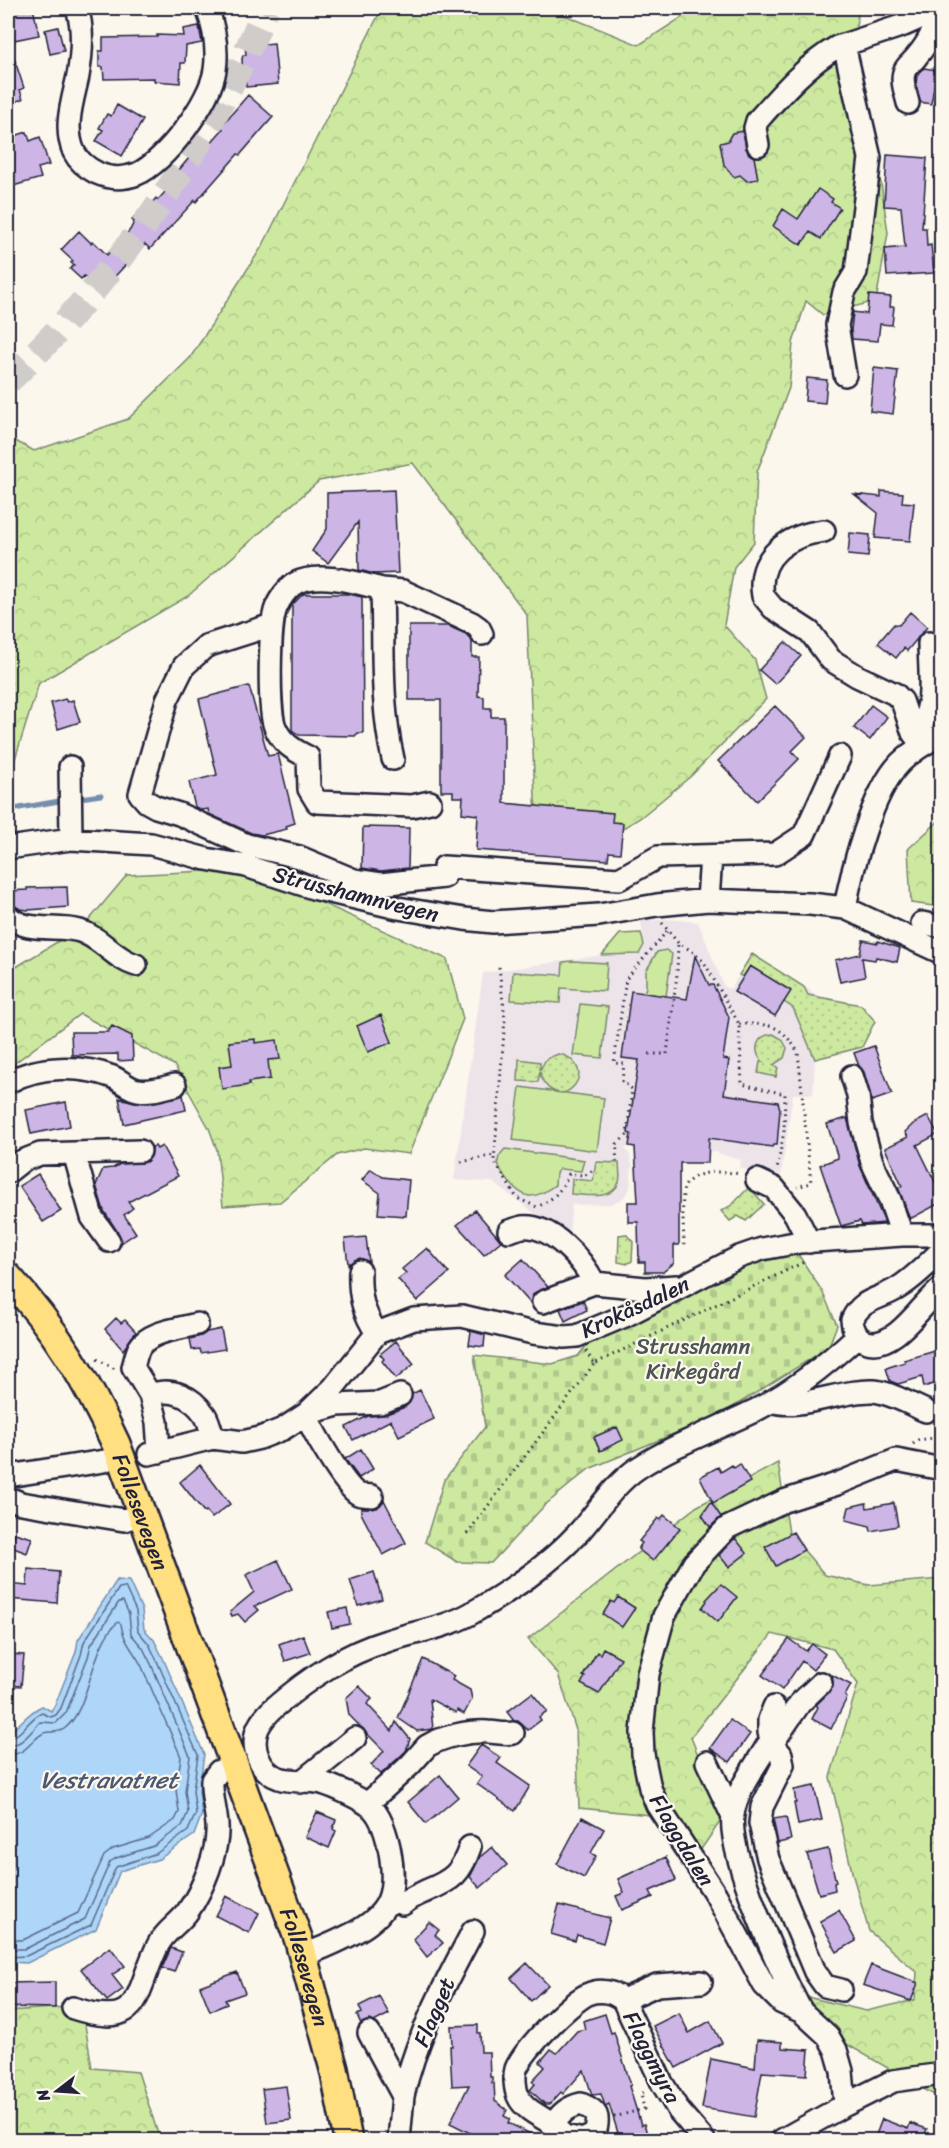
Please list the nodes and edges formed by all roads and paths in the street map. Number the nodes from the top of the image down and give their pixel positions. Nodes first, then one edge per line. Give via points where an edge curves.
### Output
1 (77, 8) edge
2 (207, 8) edge
3 (934, 8) edge
4 (844, 45) junction
5 (908, 103) dead end
6 (758, 145) dead end
7 (845, 375) dead end
8 (824, 531) dead end
9 (382, 589) junction
10 (272, 625) junction
11 (482, 634) dead end
12 (929, 643) dead end
13 (942, 734) edge
14 (918, 739) junction
15 (840, 756) dead end
16 (393, 759) dead end
17 (70, 767) dead end
18 (430, 802) dead end
19 (71, 834) junction
20 (8, 849) edge
21 (711, 856) junction
22 (708, 900) junction
23 (845, 908) junction
24 (8, 916) edge
25 (659, 920) dead end
26 (668, 930) junction
27 (678, 943) junction
28 (942, 953) edge
29 (136, 965) dead end
30 (499, 967) dead end
31 (739, 1024) junction
32 (649, 1054) dead end
33 (852, 1076) dead end
34 (8, 1082) edge
35 (175, 1085) dead end
36 (141, 1151) dead end
37 (74, 1154) junction
38 (494, 1155) junction
39 (461, 1162) dead end
40 (616, 1162) dead end
41 (595, 1169) dead end
42 (8, 1172) edge
43 (770, 1187) junction
44 (509, 1231) dead end
45 (902, 1235) junction
46 (942, 1235) edge
47 (109, 1241) dead end
48 (809, 1242) junction
49 (684, 1245) dead end
50 (942, 1250) edge
51 (360, 1271) dead end
52 (8, 1277) edge
53 (594, 1283) junction
54 (680, 1286) junction
55 (942, 1288) edge
56 (543, 1302) dead end
57 (197, 1324) dead end
58 (377, 1333) junction
59 (577, 1336) junction
60 (857, 1336) junction
61 (594, 1364) junction
62 (150, 1395) junction
63 (400, 1395) dead end
64 (772, 1401) junction
65 (926, 1411) dead end
66 (306, 1414) junction
67 (213, 1438) junction
68 (104, 1461) dead end
69 (942, 1469) edge
70 (8, 1476) edge
71 (372, 1496) dead end
72 (8, 1498) edge
73 (142, 1514) junction
74 (467, 1534) dead end
75 (821, 1683) dead end
76 (774, 1707) dead end
77 (513, 1733) dead end
78 (355, 1738) dead end
79 (772, 1744) junction
80 (707, 1762) dead end
81 (235, 1765) junction
82 (301, 1782) junction
83 (367, 1804) junction
84 (732, 1815) junction
85 (470, 1847) dead end
86 (389, 1899) junction
87 (473, 1931) dead end
88 (303, 1955) junction
89 (701, 1982) dead end
90 (841, 1990) dead end
91 (623, 2000) junction
92 (73, 2008) dead end
93 (802, 2012) junction
94 (369, 2033) dead end
95 (942, 2074) edge
96 (403, 2096) junction
97 (845, 2104) junction
98 (554, 2125) dead end
99 (348, 2140) edge
100 (399, 2140) edge
101 (704, 2140) edge
102 (784, 2140) edge

1 - 2 street via 81,56 69,119 70,136 79,160 90,170 113,178 138,174 163,155 198,112 215,70 216,49
3 - 4 street via 912,21
3 - 5 street via 925,46 905,70
4 - 6 street via 806,69 761,116 755,128
4 - 7 street via 870,158 856,273 844,292 837,325
8 - 14 street via 802,534 775,552 766,572 763,596 810,632 831,660 886,688 902,701
9 - 10 street via 333,579 295,583 276,607
9 - 11 street via 403,591 472,623
9 - 16 street via 384,698
10 - 18 street via 270,709 283,742 308,757 309,789 317,802 412,806
10 - 21 street, Strusshamnvegen via 206,646 184,666 166,700 142,798 247,845 299,857 354,880 381,884 444,872 619,879 658,857
12 - 14 street via 929,709
13 - 14 street
14 - 23 street via 883,787 860,850
15 - 21 street, Strusshamnvegen via 804,835 775,854
17 - 19 street
19 - 20 street, Strusshamnvegen
19 - 22 street, Strusshamnvegen via 151,844 388,906 464,919 493,922 599,915
21 - 22 street
22 - 23 street, Strusshamnvegen
23 - 28 street, Strusshamnvegen
24 - 29 street via 24,925 84,932
25 - 26 path
26 - 27 path
26 - 40 path via 626,979 614,1063 624,1064 622,1081 632,1089 627,1135 617,1144
27 - 31 path via 704,962
27 - 32 path via 667,1054
30 - 38 path via 505,1019
31 - 43 path via 742,1084 785,1094 784,1131
31 - 43 path via 776,1027 788,1035 798,1052 811,1183
33 - 45 street via 872,1162
34 - 35 street via 61,1068 91,1070 137,1090
36 - 37 street
37 - 42 street via 40,1154
37 - 47 street via 92,1217
38 - 39 path
38 - 41 path via 517,1198 537,1207 552,1200 569,1174 585,1175
43 - 48 street via 795,1214
43 - 49 path via 738,1173 708,1173 692,1179 684,1188
44 - 53 street via 530,1227 557,1238 571,1250
45 - 46 street
45 - 48 street
48 - 54 street, Krokåsdalen via 762,1249
48 - 61 path via 806,1262
50 - 60 street via 904,1284 860,1306 852,1320
51 - 58 street via 362,1304
52 - 73 main road, Follesevegen via 52,1329 86,1383 116,1444
53 - 54 street via 645,1288
53 - 56 street
54 - 59 street, Krokåsdalen
55 - 60 street via 893,1337 874,1343
57 - 62 street via 153,1336 140,1346 133,1367
58 - 59 street, Krokåsdalen via 414,1319 462,1316 533,1333
58 - 66 street via 333,1388
59 - 61 path
60 - 64 street via 822,1367
61 - 74 path
62 - 67 street via 185,1395 206,1416
62 - 67 street via 157,1422 154,1453
63 - 66 street via 380,1403 338,1405
64 - 65 street via 783,1405 874,1391
64 - 82 street via 637,1469 557,1554 532,1575 468,1614 345,1657 296,1690 262,1721 255,1743 268,1772
66 - 67 street via 260,1438 242,1442
66 - 71 street via 346,1481 358,1494
68 - 70 street
69 - 93 street, Flaggdalen via 896,1460 793,1498 727,1528 694,1563 664,1616 648,1674 642,1732 646,1771 657,1806 716,1895 764,1985 782,2003
72 - 73 street via 124,1520
73 - 81 main road, Follesevegen
75 - 79 street, Flaggdalen via 800,1704
76 - 79 street via 769,1720
77 - 83 street via 461,1735 434,1742
78 - 82 street
79 - 84 street, Flaggdalen via 767,1746 738,1796
79 - 90 street via 781,1754 783,1765 762,1807 759,1823 768,1859 815,1972 825,1986
80 - 84 street, Flaggdalen
81 - 88 main road, Follesevegen
81 - 92 street via 219,1771 212,1780 217,1826 206,1875 189,1910 159,1943 132,2006 113,2015
82 - 83 street via 322,1783
83 - 86 street via 379,1819 388,1845 393,1874
84 - 93 street, Flaggdalen via 740,1863 773,1951
85 - 86 street via 457,1875 448,1881 403,1904
86 - 88 street via 380,1917 368,1925
87 - 96 street, Flagget via 428,2019
88 - 99 main road, Follesevegen via 334,2069
89 - 91 street, Flaggmyra via 657,1985
91 - 98 street, Flaggmyra via 614,1993 600,1992 579,1998 537,2040 516,2070 518,2097 527,2108
91 - 101 street, Flaggmyra via 662,2084
93 - 97 street, Flaggdalen via 828,2036 836,2050
94 - 96 street, Flagget
95 - 97 street via 893,2081
96 - 100 street, Flagget
97 - 102 street

